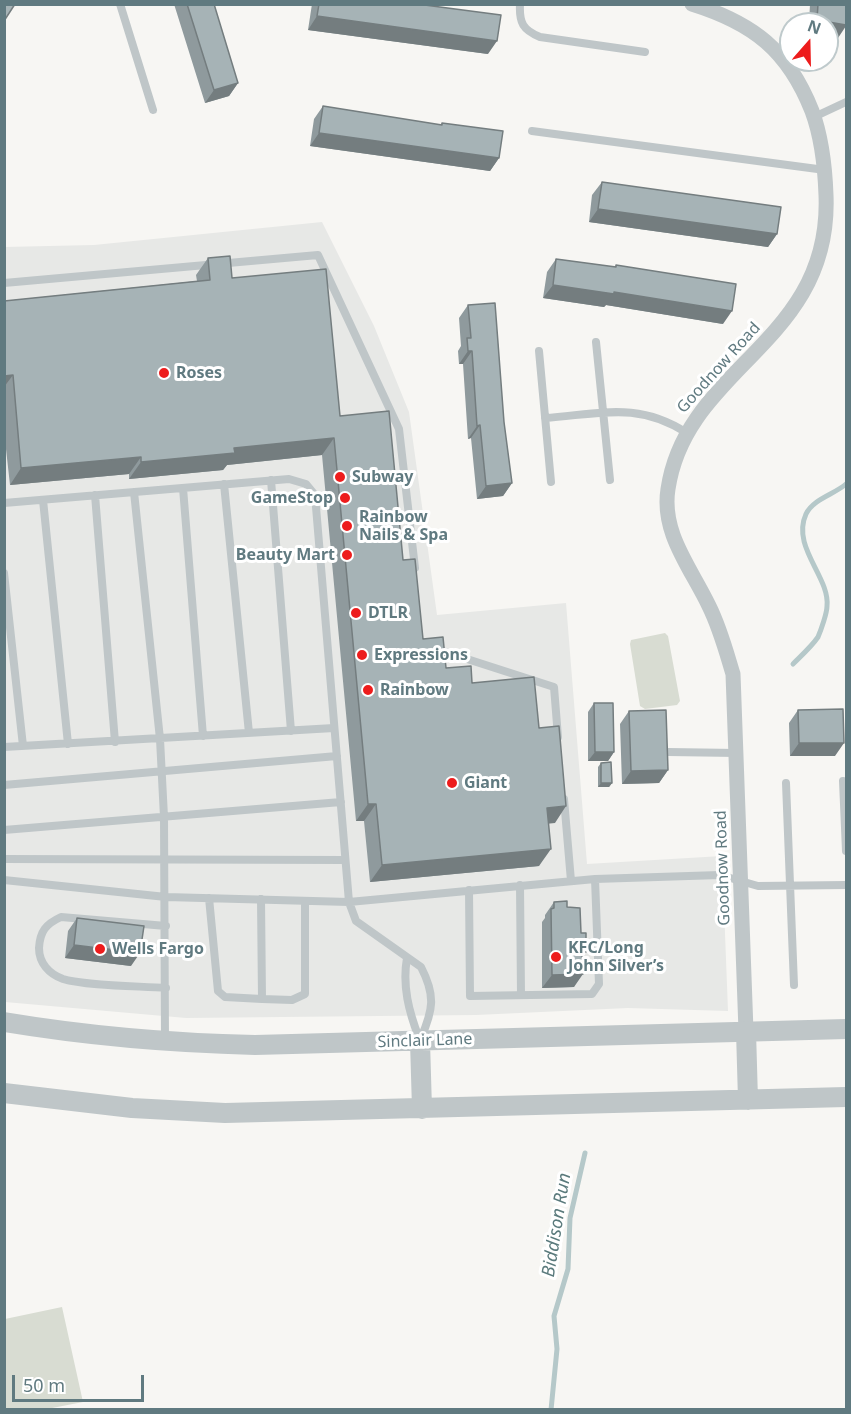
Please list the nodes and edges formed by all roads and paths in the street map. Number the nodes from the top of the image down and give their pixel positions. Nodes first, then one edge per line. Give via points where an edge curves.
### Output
1 (120, 4) edge
2 (520, 4) edge
3 (692, 4) edge
4 (645, 52) dead end
5 (846, 102) edge
6 (153, 110) dead end
7 (814, 117) junction
8 (532, 130) dead end
9 (825, 170) junction
10 (4, 283) edge
11 (596, 342) dead end
12 (539, 351) dead end
13 (602, 414) junction
14 (544, 418) junction
15 (687, 433) junction
16 (271, 480) junction
17 (610, 480) dead end
18 (551, 482) dead end
19 (224, 484) junction
20 (183, 488) junction
21 (134, 492) junction
22 (95, 495) junction
23 (43, 500) junction
24 (4, 503) edge
25 (4, 573) edge
26 (416, 577) edge
27 (423, 645) edge
28 (334, 728) junction
29 (291, 731) junction
30 (249, 733) junction
31 (203, 736) junction
32 (160, 739) junction
33 (115, 742) junction
34 (68, 744) junction
35 (559, 744) edge
36 (4, 747) edge
37 (23, 747) junction
38 (668, 752) edge
39 (737, 753) junction
40 (337, 756) junction
41 (162, 772) junction
42 (843, 781) dead end
43 (786, 783) dead end
44 (4, 784) edge
45 (563, 790) edge
46 (340, 802) junction
47 (164, 817) junction
48 (4, 830) edge
49 (846, 851) edge
50 (4, 859) edge
51 (166, 859) junction
52 (345, 860) junction
53 (595, 879) junction
54 (4, 880) edge
55 (571, 881) junction
56 (741, 882) junction
57 (520, 885) junction
58 (788, 885) junction
59 (846, 885) edge
60 (469, 890) junction
61 (166, 897) junction
62 (209, 898) junction
63 (261, 899) junction
64 (305, 901) junction
65 (349, 902) junction
66 (166, 926) junction
67 (407, 958) junction
68 (794, 985) dead end
69 (166, 988) junction
70 (521, 995) junction
71 (262, 999) junction
72 (4, 1022) edge
73 (846, 1029) edge
74 (746, 1031) junction
75 (420, 1041) junction
76 (165, 1042) junction
77 (4, 1093) edge
78 (846, 1097) edge
79 (748, 1100) junction
80 (422, 1109) junction

1 - 6 lane
2 - 4 lane via 520,24 540,37
3 - 7 street, Goodnow Road via 742,23 761,38 803,88
5 - 7 lane
7 - 9 street, Goodnow Road
8 - 9 lane
9 - 15 street, Goodnow Road via 827,221 819,262 804,294 784,323 706,406
10 - 26 lane via 318,255 399,429
11 - 13 lane
12 - 14 lane
13 - 14 lane
13 - 15 lane via 632,411 653,415
13 - 17 lane
14 - 18 lane
15 - 39 street, Goodnow Road via 669,483 669,525 724,641 733,674
16 - 19 lane
16 - 28 lane via 298,480 315,495
16 - 29 lane
19 - 20 lane
19 - 30 lane
20 - 21 lane
20 - 31 lane
21 - 22 lane
21 - 32 lane
22 - 23 lane
22 - 33 lane
23 - 24 lane
23 - 34 lane
25 - 37 lane
27 - 35 lane via 554,687
28 - 29 lane
28 - 40 lane
29 - 30 lane
30 - 31 lane
31 - 32 lane
32 - 33 lane
32 - 41 lane
33 - 34 lane
34 - 37 lane
36 - 37 lane
38 - 39 lane
39 - 56 street, Goodnow Road
40 - 41 lane
40 - 46 lane
41 - 44 lane
41 - 47 lane
42 - 49 lane
43 - 58 lane
45 - 55 lane
46 - 47 lane
46 - 52 lane
47 - 48 lane
47 - 51 lane
50 - 51 lane
51 - 52 lane
51 - 61 lane
52 - 65 lane
53 - 55 lane
53 - 56 lane via 720,875
53 - 70 lane via 599,984 592,994
54 - 61 lane
55 - 57 lane
56 - 58 lane
56 - 74 street, Goodnow Road
57 - 60 lane
57 - 70 lane
58 - 59 lane
58 - 68 lane
60 - 65 lane
60 - 70 lane via 470,996
61 - 62 lane
61 - 66 lane
62 - 63 lane
62 - 71 lane via 218,991 225,997
63 - 64 lane
63 - 71 lane
64 - 65 lane
64 - 71 lane via 305,994 292,1000
65 - 67 lane via 356,921
66 - 69 lane
66 - 69 lane via 61,917 46,924 39,954 44,968 62,979
67 - 75 lane via 405,984 410,1015
67 - 75 lane via 421,968 431,993 432,1013
69 - 76 lane
72 - 76 street, Sinclair Lane
73 - 74 street, Sinclair Lane
74 - 75 street, Sinclair Lane
74 - 79 street
75 - 76 street, Sinclair Lane via 255,1045
75 - 80 street
77 - 80 street via 79,1103 225,1113
78 - 79 street
79 - 80 street

